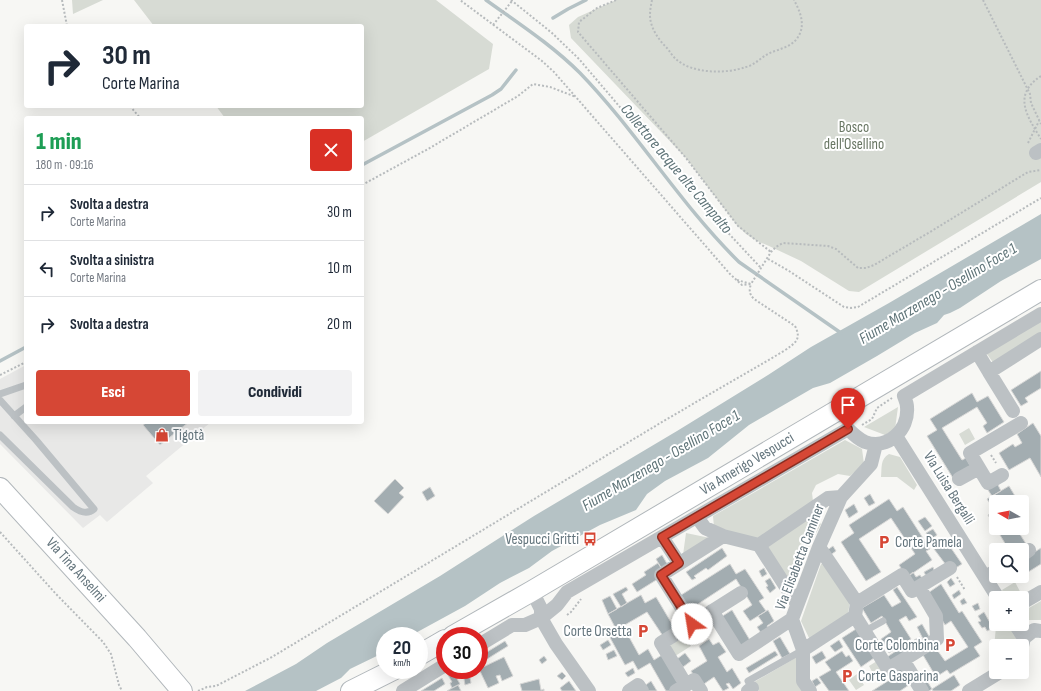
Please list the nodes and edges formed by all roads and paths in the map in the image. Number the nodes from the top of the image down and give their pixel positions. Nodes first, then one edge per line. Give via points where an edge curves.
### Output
1 (62, 0) edge
2 (460, 0) edge
3 (511, 0) edge
4 (616, 0) edge
5 (652, 0) edge
6 (794, 0) edge
7 (983, 0) edge
8 (67, 24) edge
9 (493, 25) junction
10 (1041, 76) edge
11 (577, 97) junction
12 (132, 108) edge
13 (138, 116) edge
14 (1039, 121) junction
15 (1041, 124) edge
16 (1041, 139) edge
17 (1035, 149) edge
18 (1041, 170) edge
19 (364, 183) edge
20 (1041, 198) edge
21 (771, 252) junction
22 (768, 259) junction
23 (761, 268) junction
24 (751, 284) junction
25 (1041, 290) edge
26 (1041, 314) edge
27 (1041, 339) edge
28 (977, 352) junction
29 (922, 360) junction
30 (24, 363) edge
31 (989, 372) junction
32 (0, 376) edge
33 (935, 377) junction
34 (24, 386) edge
35 (0, 394) edge
36 (904, 396) junction
37 (0, 400) edge
38 (24, 408) edge
39 (1013, 411) dead end
40 (14, 416) junction
41 (1021, 423) dead end
42 (850, 430) junction
43 (0, 435) edge
44 (896, 436) junction
45 (876, 444) junction
46 (985, 444) junction
47 (979, 468) junction
48 (1002, 475) joint
49 (959, 479) dead end
50 (0, 488) edge
51 (841, 497) junction
52 (697, 517) junction
53 (0, 532) edge
54 (723, 536) junction
55 (662, 537) junction
56 (759, 545) junction
57 (819, 547) junction
58 (679, 563) junction
59 (950, 568) dead end
60 (989, 571) edge
61 (916, 589) junction
62 (532, 591) junction
63 (1041, 592) edge
64 (741, 593) dead end
65 (1029, 599) edge
66 (797, 604) junction
67 (856, 609) junction
68 (712, 611) junction
69 (541, 618) junction
70 (792, 619) junction
71 (883, 621) dead end
72 (692, 624) junction
73 (469, 627) edge
74 (865, 631) junction
75 (1041, 631) edge
76 (1026, 639) edge
77 (488, 640) edge
78 (803, 650) junction
79 (150, 654) junction
80 (903, 660) junction
81 (436, 671) edge
82 (376, 679) edge
83 (378, 679) edge
84 (989, 679) edge
85 (681, 688) edge
86 (751, 690) edge
87 (122, 691) edge
88 (170, 691) edge
89 (182, 691) edge
90 (198, 691) edge
91 (351, 691) edge
92 (360, 691) edge
93 (403, 691) edge
94 (589, 691) edge
95 (629, 691) edge
96 (642, 691) edge
97 (701, 691) edge
98 (810, 691) edge
99 (922, 691) edge
100 (968, 691) edge

1 - 8 path
2 - 9 path
3 - 9 path
3 - 23 path via 580,59 717,221
4 - 21 path via 597,8 579,22 578,32 686,158 738,226
5 - 6 path via 650,15 654,31 675,59 699,70 715,72 746,67 789,46 798,38 803,23
7 - 14 path via 1030,94
9 - 11 path via 542,60
10 - 16 path, bridge via 1026,92 1024,107
11 - 19 path via 533,84 518,96 428,149
11 - 24 path via 730,274 742,285
12 - 13 path
14 - 15 path
14 - 17 path
18 - 21 path via 1028,172 866,268 858,268 836,249 828,246 783,243
20 - 22 path via 858,307 844,307
21 - 22 path
22 - 23 path
23 - 24 path
24 - 90 path via 749,290 754,299 795,326 799,337 792,346 272,657 216,686
25 - 29 main road, Via Amerigo Vespucci
26 - 28 street
27 - 31 street
28 - 31 street
28 - 33 street
29 - 33 street
29 - 62 main road, Via Amerigo Vespucci
30 - 32 path
31 - 39 street
33 - 36 street
34 - 35 lane
36 - 42 path via 901,392 877,408 872,419
36 - 44 street via 907,417 903,428
37 - 40 lane
38 - 40 lane
40 - 43 lane via 94,509 84,513 73,507
41 - 46 street
42 - 45 street via 865,442
42 - 52 street
44 - 45 street via 887,442
44 - 60 street, Via Luisa Bergalli
45 - 51 street, Via Elisabetta Caminer via 871,464
46 - 47 street via 969,452
46 - 48 path
47 - 48 street via 988,483
47 - 49 street
50 - 79 main road, Via Tina Anselmi
51 - 56 street via 828,498
51 - 57 street, Via Elisabetta Caminer
52 - 54 street via 705,528
52 - 55 street
53 - 87 path via 103,642 111,654
54 - 56 street
54 - 58 street
55 - 58 street
55 - 69 street via 567,592 557,605
56 - 66 street
57 - 66 street, Via Elisabetta Caminer
57 - 67 street
58 - 72 street via 661,575
59 - 61 street
61 - 67 street via 902,575
61 - 80 street via 936,616 937,639
62 - 69 street via 541,609
62 - 73 main road, Via Amerigo Vespucci
63 - 65 street
64 - 68 street
66 - 70 street, Via Elisabetta Caminer
67 - 74 street
67 - 78 street
68 - 70 street via 739,654
68 - 72 street
69 - 77 street via 525,625 512,625
69 - 94 street
70 - 78 street, Via Elisabetta Caminer
71 - 74 lane
72 - 85 street via 661,643
74 - 80 street via 888,669
75 - 76 street via 1034,630
78 - 86 lane via 748,681
78 - 98 street, Via Elisabetta Caminer via 803,681
79 - 88 main road
79 - 89 main road
80 - 99 street
81 - 93 street
82 - 91 main road
83 - 92 main road
84 - 100 street
85 - 97 street via 694,680
95 - 96 street via 638,685

